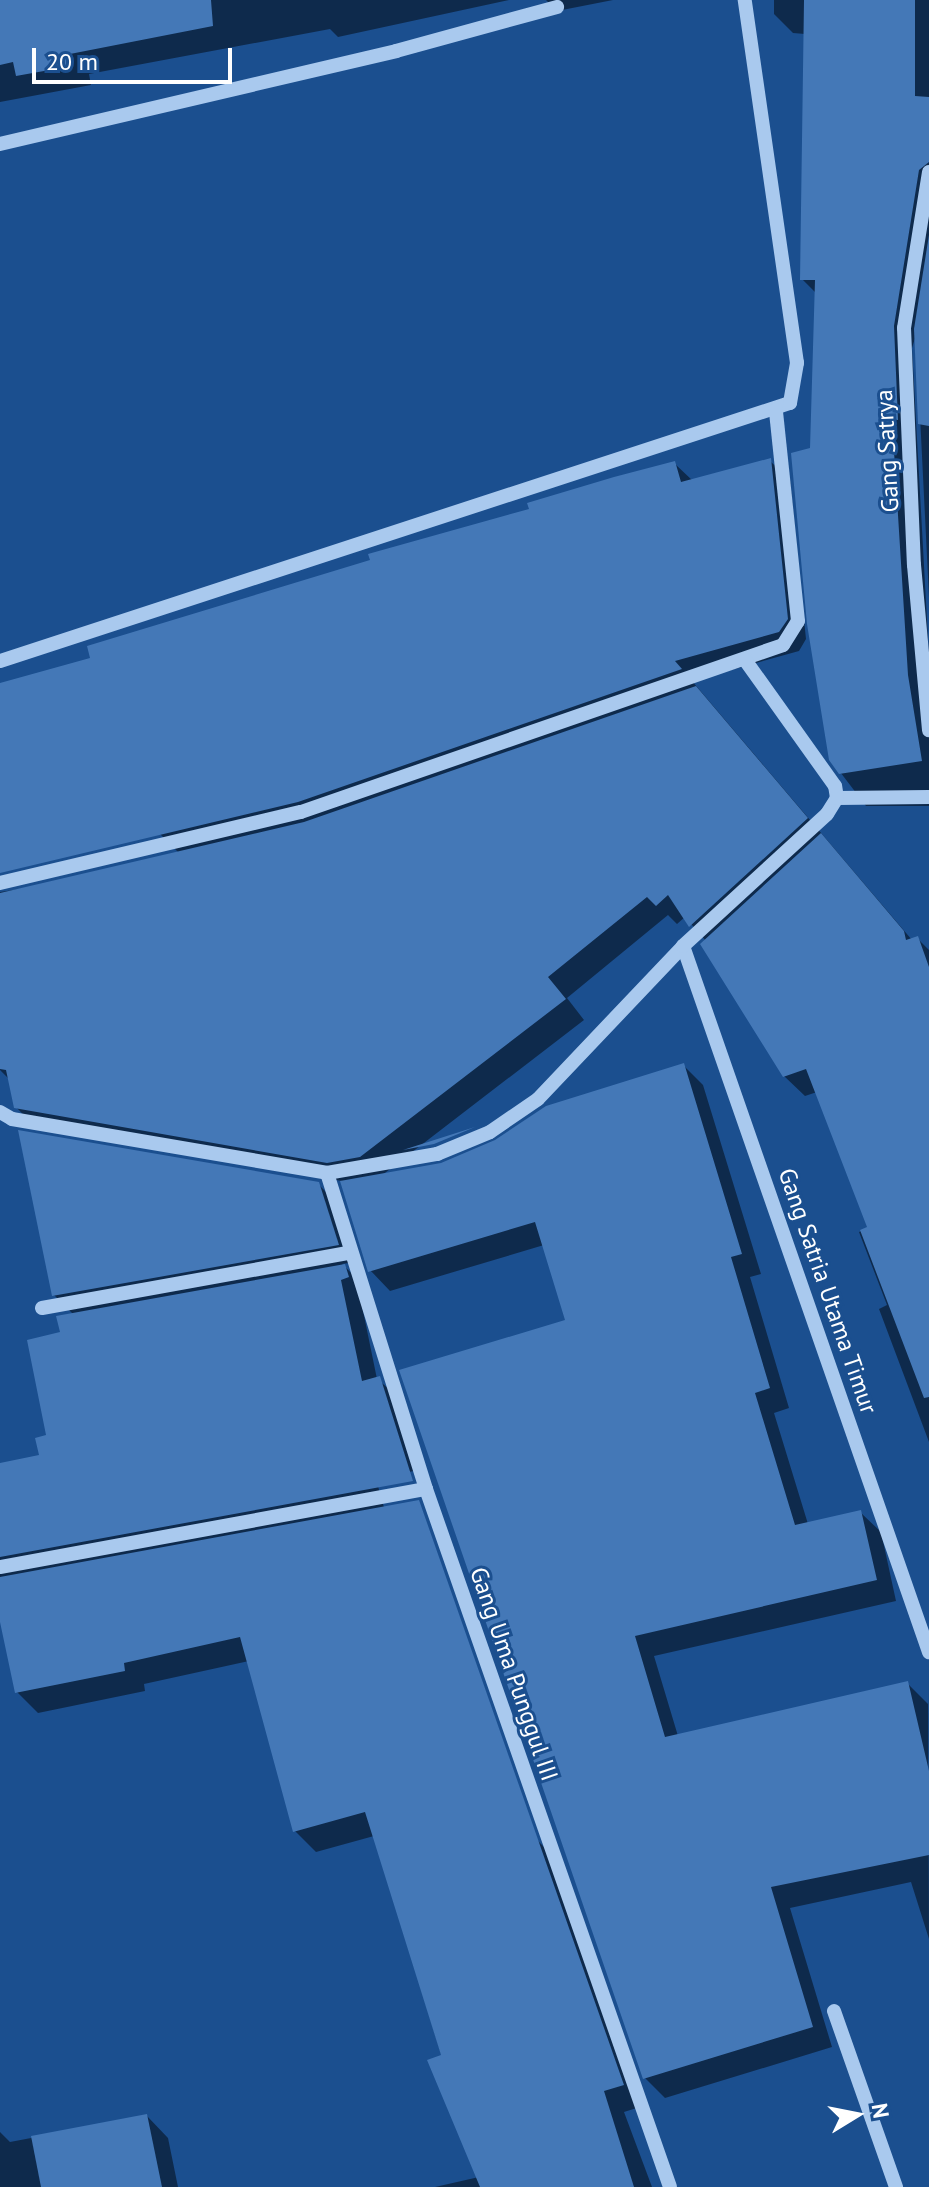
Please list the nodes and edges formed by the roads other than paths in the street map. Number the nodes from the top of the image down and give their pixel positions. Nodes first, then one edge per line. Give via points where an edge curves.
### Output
1 (745, 0) edge
2 (557, 7) dead end
3 (0, 144) edge
4 (929, 172) edge
5 (776, 410) junction
6 (745, 660) junction
7 (0, 661) edge
8 (929, 730) edge
9 (929, 797) edge
10 (837, 798) junction
11 (0, 883) edge
12 (683, 946) junction
13 (0, 1112) edge
14 (327, 1173) junction
15 (349, 1253) junction
16 (42, 1308) dead end
17 (426, 1489) junction
18 (0, 1567) edge
19 (929, 1652) edge
20 (834, 2011) dead end
21 (670, 2187) edge
22 (896, 2187) edge

1 - 5 street via 797,363 790,403
2 - 3 street via 396,51
4 - 8 street, Gang Satrya via 904,328 914,565
5 - 6 street via 798,621 783,645
5 - 7 street
6 - 10 street via 835,786
6 - 11 street via 301,812
9 - 10 street
10 - 12 street via 827,814
12 - 14 street via 538,1099 490,1132 437,1154
12 - 19 street, Gang Satria Utama Timur
13 - 14 street via 12,1119
14 - 15 street, Gang Uma Punggul III
15 - 16 street
15 - 17 street, Gang Uma Punggul III
17 - 18 street
17 - 21 street, Gang Uma Punggul III
20 - 22 street

